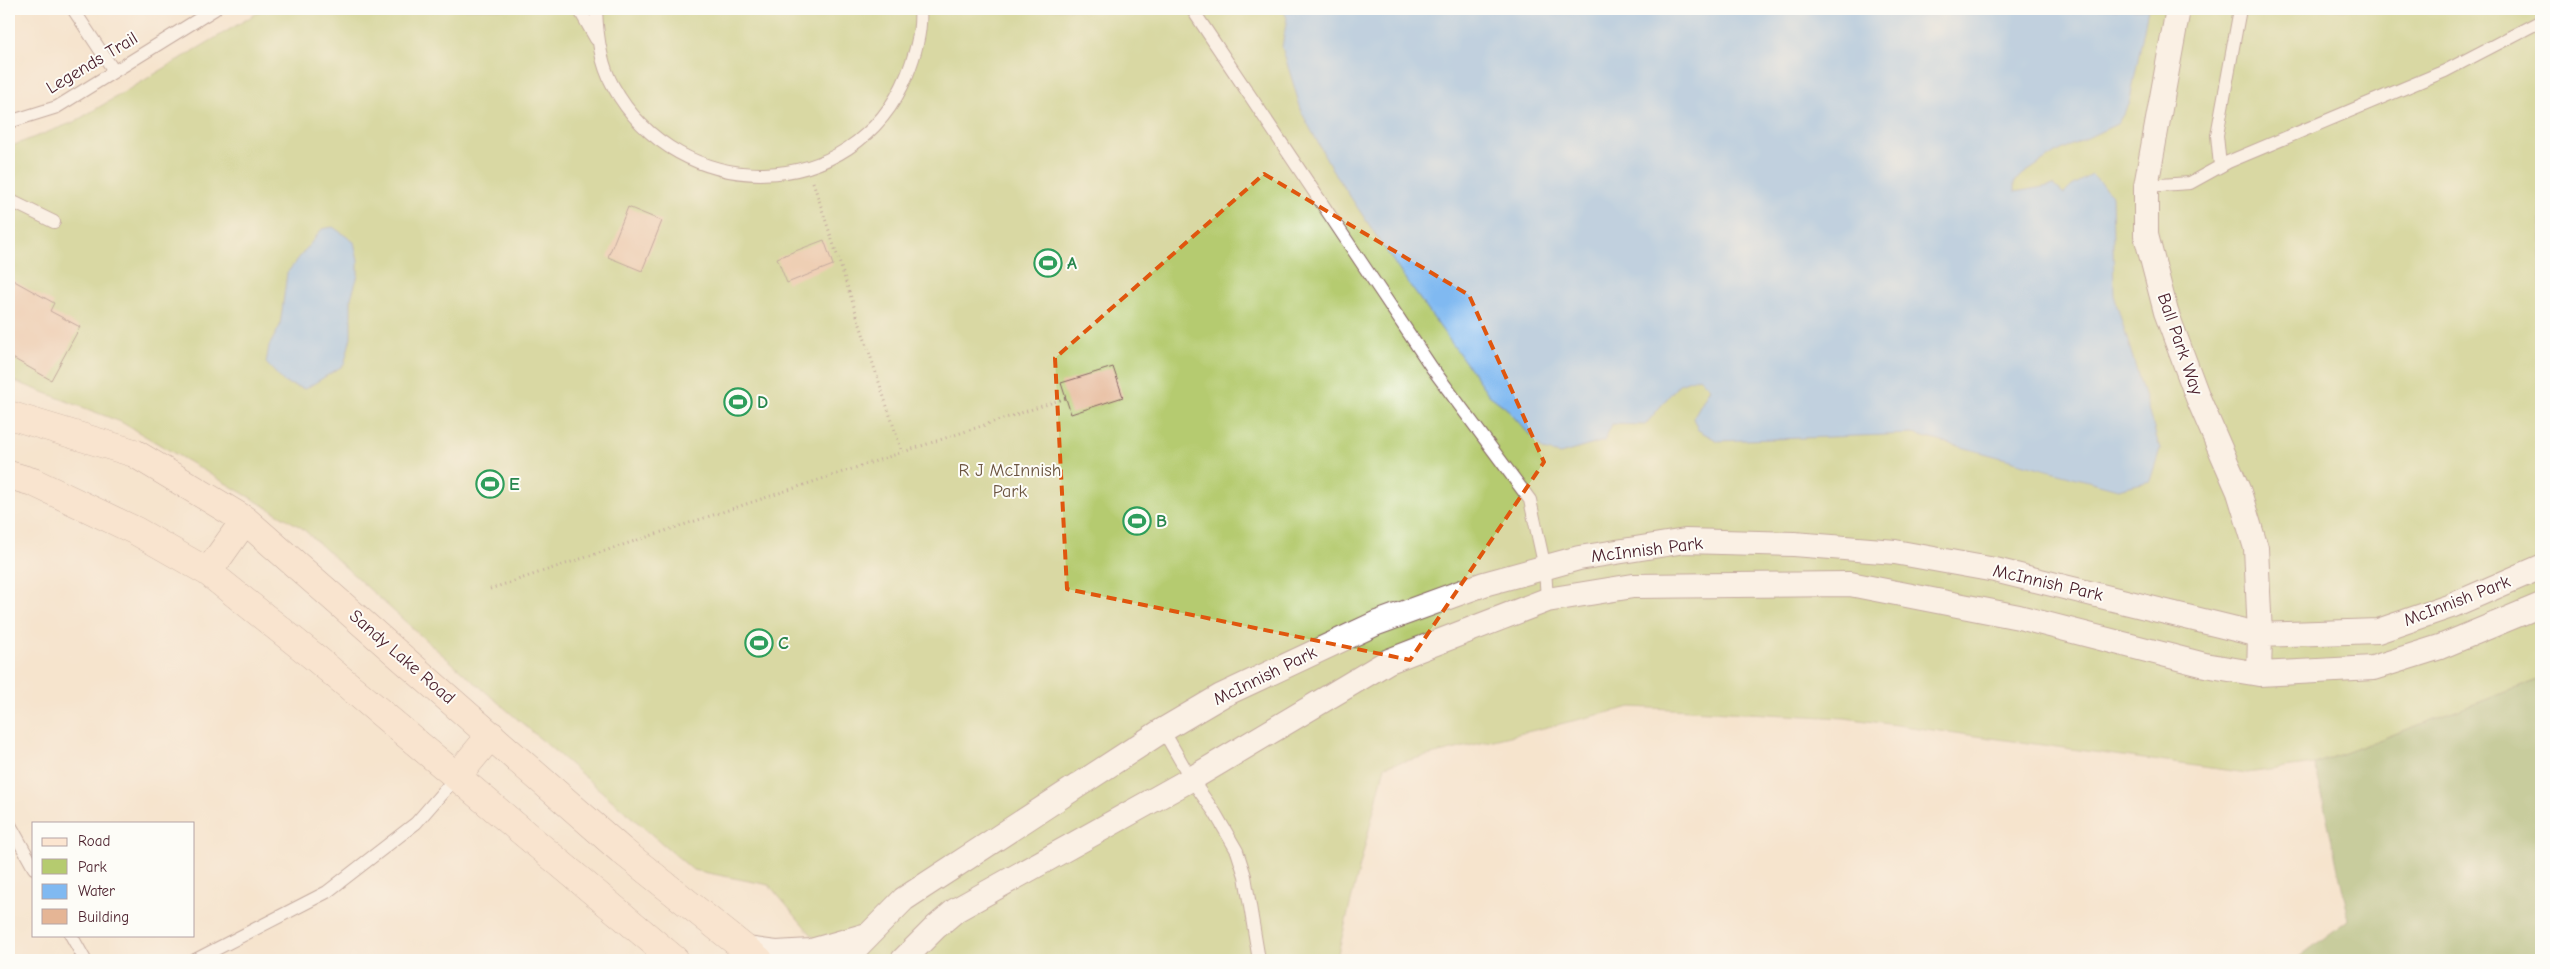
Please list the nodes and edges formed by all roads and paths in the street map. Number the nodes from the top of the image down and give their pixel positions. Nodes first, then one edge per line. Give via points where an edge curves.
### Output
1 (73, 9) edge
2 (215, 9) edge
3 (579, 9) edge
4 (596, 9) edge
5 (1192, 9) edge
6 (2178, 9) edge
7 (2240, 9) edge
8 (922, 11) edge
9 (2541, 21) edge
10 (597, 42) junction
11 (114, 71) junction
12 (9, 122) edge
13 (2220, 166) junction
14 (808, 168) junction
15 (2146, 186) junction
16 (9, 200) edge
17 (54, 222) dead end
18 (1066, 398) dead end
19 (9, 415) edge
20 (902, 452) junction
21 (9, 475) edge
22 (245, 520) junction
23 (1544, 568) junction
24 (2541, 568) edge
25 (208, 572) junction
26 (490, 589) dead end
27 (1547, 600) junction
28 (2541, 605) edge
29 (2260, 635) junction
30 (2259, 674) junction
31 (1163, 730) junction
32 (491, 735) junction
33 (457, 776) junction
34 (1191, 779) junction
35 (9, 823) edge
36 (32, 864) edge
37 (869, 934) junction
38 (72, 936) edge
39 (753, 955) edge
40 (85, 960) edge
41 (195, 960) edge
42 (675, 960) edge
43 (844, 960) edge
44 (903, 960) edge
45 (1259, 960) edge

1 - 11 lane
2 - 11 lane, Legends Trail
3 - 10 lane
4 - 10 lane
5 - 23 lane via 1432,368 1530,500
6 - 15 street, Ball Park Way
7 - 13 lane via 2217,136
8 - 14 lane via 915,54 900,92 881,118 844,151
9 - 13 lane via 2445,71
10 - 14 lane via 612,85 638,123 674,152 717,170 762,175
11 - 12 lane, Legends Trail via 57,107
13 - 15 lane via 2190,183
14 - 20 path
15 - 29 street, Ball Park Way via 2146,235 2166,312 2198,398 2239,492 2256,548
16 - 17 lane
18 - 20 path
19 - 22 main road, Sandy Lake Road via 134,453
20 - 26 path
21 - 25 main road via 34,482 136,530
22 - 25 main road
22 - 32 main road, Sandy Lake Road
23 - 27 lane
23 - 29 street, McInnish Park via 1579,558 1685,541 1794,544 1895,552 2004,572
23 - 31 street, McInnish Park via 1484,584 1377,623 1221,696
24 - 29 street, McInnish Park via 2452,606 2378,631
25 - 33 main road
27 - 30 street, McInnish Park via 1633,586 1850,584 2019,617 2205,664
27 - 34 street, McInnish Park via 1389,661
28 - 30 street, McInnish Park via 2440,648 2373,668
29 - 30 street, Ball Park Way
31 - 34 lane
31 - 37 street, McInnish Park via 904,899
32 - 33 main road
32 - 39 main road, Sandy Lake Road via 621,850
33 - 41 lane via 416,823 327,892
33 - 42 main road
34 - 44 street, McInnish Park via 956,910
34 - 45 lane via 1237,851
35 - 36 lane
37 - 39 street via 811,951
37 - 43 street, McInnish Park
38 - 40 lane

